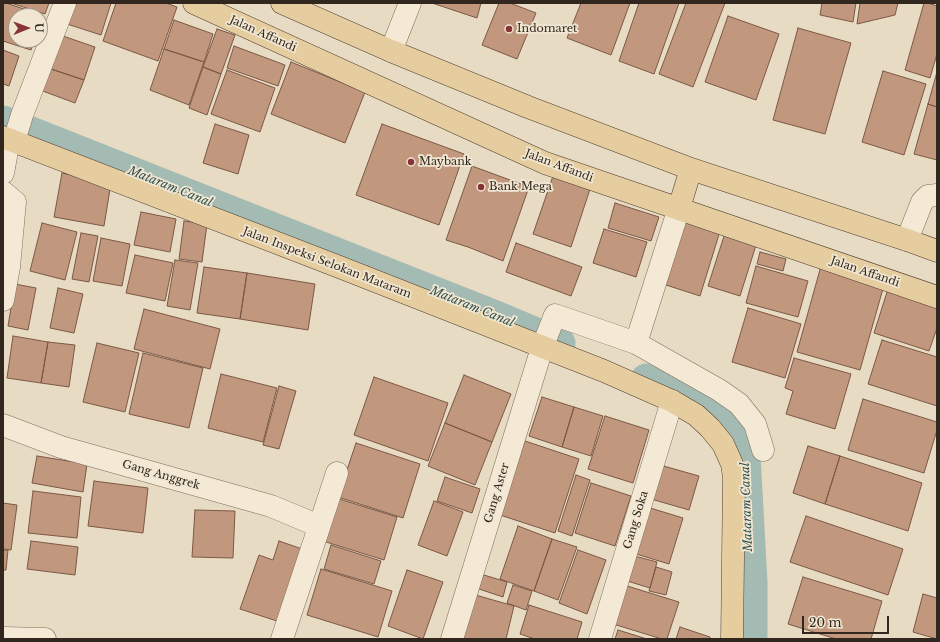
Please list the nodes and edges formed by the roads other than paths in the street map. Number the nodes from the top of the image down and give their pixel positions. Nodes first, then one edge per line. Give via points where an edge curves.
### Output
1 (65, 3) edge
2 (194, 3) edge
3 (282, 3) edge
4 (410, 3) edge
5 (391, 51) junction
6 (13, 133) edge
7 (691, 169) junction
8 (3, 173) edge
9 (3, 192) edge
10 (937, 195) edge
11 (679, 208) junction
12 (907, 240) junction
13 (937, 251) edge
14 (937, 297) edge
15 (3, 300) edge
16 (636, 343) junction
17 (543, 345) junction
18 (672, 401) junction
19 (3, 424) edge
20 (763, 450) dead end
21 (337, 472) dead end
22 (319, 526) junction
23 (3, 638) edge
24 (45, 639) edge
25 (282, 639) edge
26 (452, 639) edge
27 (600, 639) edge
28 (732, 639) edge

1 - 6 street
2 - 11 main road, Jalan Affandi via 545,163
3 - 5 main road
4 - 5 street
5 - 7 main road
6 - 8 street
6 - 17 main road, Jalan Inspeksi Selokan Mataram via 334,265
7 - 11 main road
7 - 12 main road
9 - 15 street via 15,202
10 - 12 street via 928,196 922,202
11 - 14 main road, Jalan Affandi
11 - 16 street
12 - 13 main road
16 - 17 street, Gang Aster via 556,315
16 - 20 street via 739,404 755,424
17 - 18 main road, Jalan Inspeksi Selokan Mataram
17 - 26 street, Gang Aster
18 - 27 street, Gang Soka
18 - 28 main road, Jalan Inspeksi Selokan Mataram via 696,415 710,428 732,464
19 - 22 street, Gang Anggrek via 62,447 271,506
21 - 22 street
22 - 25 street
23 - 24 street

